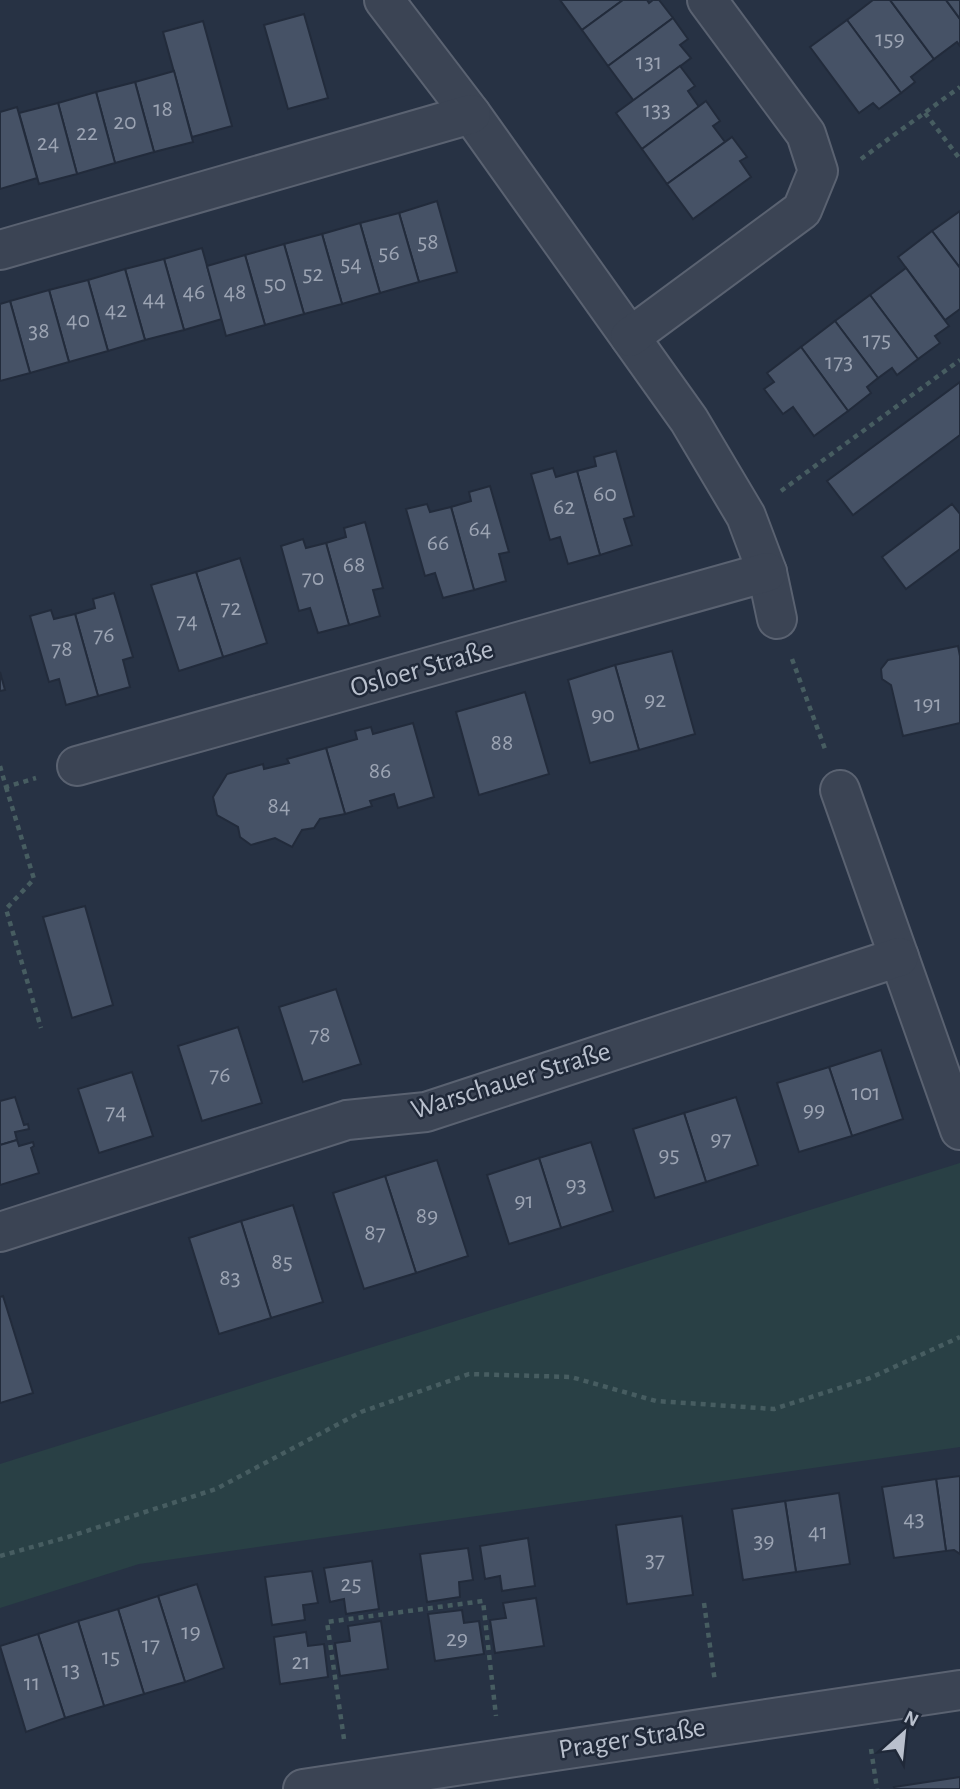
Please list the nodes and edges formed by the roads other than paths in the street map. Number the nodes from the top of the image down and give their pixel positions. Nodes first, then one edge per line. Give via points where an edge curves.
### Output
1 (707, 0) edge
2 (390, 2) edge
3 (471, 114) junction
4 (0, 250) edge
5 (630, 337) junction
6 (767, 572) junction
7 (777, 619) road end
8 (77, 766) dead end
9 (840, 790) road end
10 (899, 957) junction
11 (960, 1130) edge
12 (0, 1231) edge
13 (960, 1690) edge
14 (303, 1789) edge

1 - 5 street via 806,134 818,171 802,210
2 - 3 street
3 - 4 street
3 - 5 street
5 - 6 street via 689,420 746,516
6 - 7 street
6 - 8 street, Osloer Straße
9 - 10 street
10 - 11 street
10 - 12 street, Warschauer Straße via 426,1112 347,1120
13 - 14 street, Prager Straße

